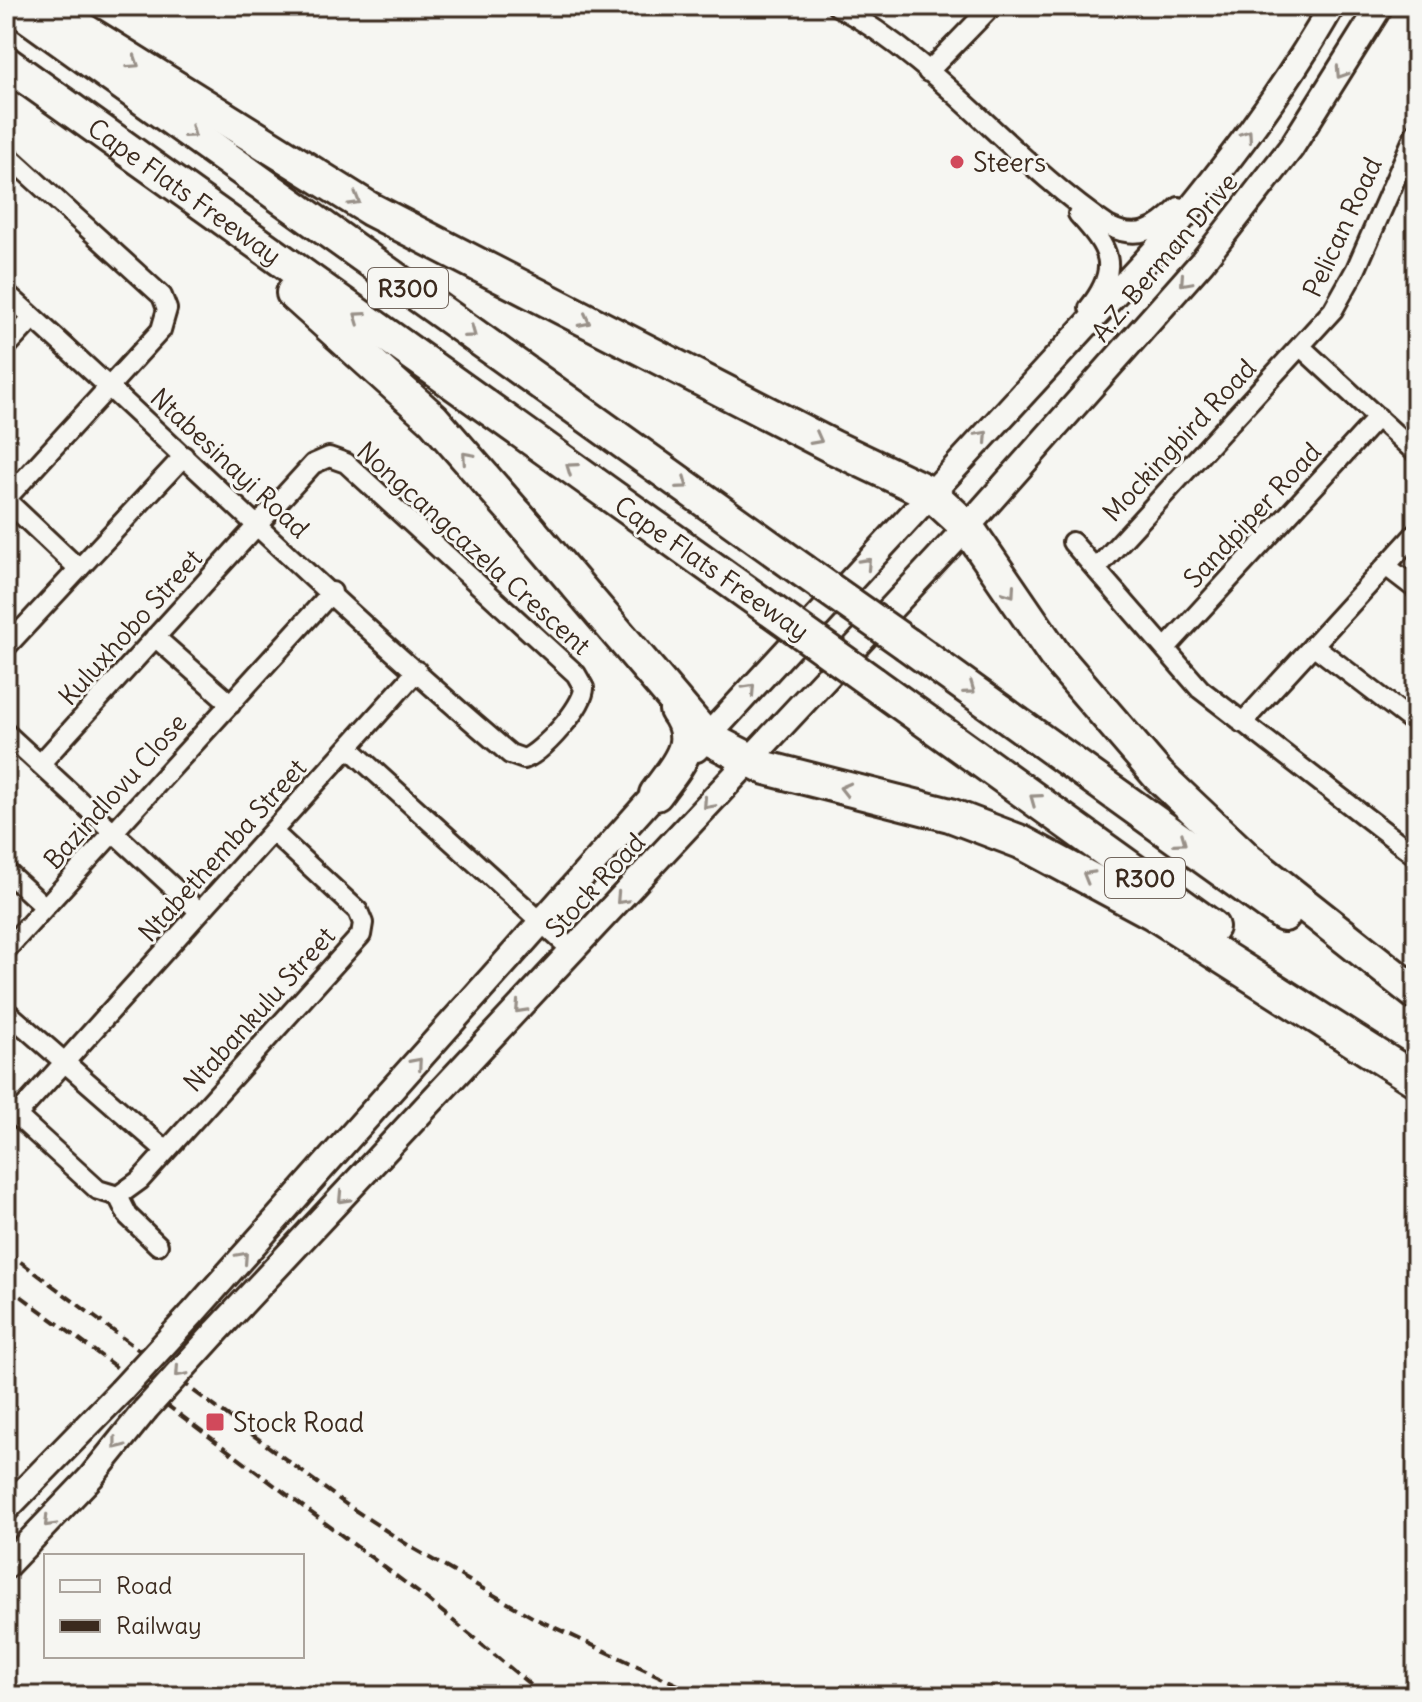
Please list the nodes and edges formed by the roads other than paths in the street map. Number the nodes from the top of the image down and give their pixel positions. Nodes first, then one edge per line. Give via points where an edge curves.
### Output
1 (14, 6) edge
2 (45, 6) edge
3 (837, 6) edge
4 (992, 6) edge
5 (1332, 6) edge
6 (1380, 6) edge
7 (6, 63) edge
8 (928, 72) junction
9 (1416, 132) edge
10 (6, 154) edge
11 (1410, 157) edge
12 (1228, 162) junction
13 (143, 163) junction
14 (1067, 197) junction
15 (6, 293) edge
16 (33, 318) junction
17 (6, 347) edge
18 (1301, 347) junction
19 (1031, 383) junction
20 (109, 387) junction
21 (1378, 417) junction
22 (1416, 453) edge
23 (184, 456) junction
24 (930, 493) junction
25 (6, 499) edge
26 (518, 516) junction
27 (258, 524) junction
28 (967, 527) junction
29 (1416, 533) edge
30 (1072, 542) dead end
31 (1386, 566) junction
32 (79, 569) junction
33 (1096, 569) junction
34 (1416, 589) edge
35 (907, 590) junction
36 (332, 592) junction
37 (155, 637) junction
38 (1313, 645) junction
39 (6, 647) edge
40 (1165, 649) junction
41 (417, 671) junction
42 (231, 704) junction
43 (1242, 723) junction
44 (1416, 724) edge
45 (6, 733) edge
46 (706, 737) junction
47 (349, 748) junction
48 (747, 761) junction
49 (40, 764) junction
50 (656, 794) junction
51 (113, 832) junction
52 (273, 832) junction
53 (1416, 856) edge
54 (6, 871) edge
55 (45, 907) junction
56 (200, 912) junction
57 (540, 920) junction
58 (6, 950) edge
59 (573, 951) junction
60 (1416, 993) edge
61 (1416, 1009) edge
62 (6, 1011) edge
63 (63, 1062) junction
64 (1416, 1077) edge
65 (11, 1110) edge
66 (165, 1150) junction
67 (118, 1196) junction
68 (158, 1245) dead end
69 (6, 1509) edge
70 (6, 1566) edge

1 -> 61 highway, Cape Flats Freeway / R300, bridge
2 -> 24 highway via 370,209
3 - 8 street via 873,26
4 - 8 street
12 -> 5 main road, A.Z. Berman Drive
6 -> 28 main road, A.Z. Berman Drive via 1291,148 1202,262
7 - 13 highway, Cape Flats Freeway / R300
8 - 14 street
9 - 11 street, Pelican Road
10 - 20 street via 165,300 167,319 161,330
11 - 18 street, Pelican Road via 1339,302
12 - 14 street via 1165,222 1144,233 1119,232
12 - 19 main road, A.Z. Berman Drive via 1162,243
26 -> 13 highway via 399,386 175,199
64 -> 13 highway, Cape Flats Freeway / R300, bridge
14 - 19 street via 1103,243 1108,277
15 - 16 street, Ntabesinayi Road
16 - 17 street
16 - 20 street, Ntabesinayi Road
18 - 21 street
18 - 33 street, Mockingbird Road
24 -> 19 main road, A.Z. Berman Drive
20 - 23 street, Ntabesinayi Road
20 - 25 street
21 - 22 street
21 - 40 street, Sandpiper Road
23 - 27 street, Ntabesinayi Road
23 - 32 street
24 - 28 highway
46 -> 24 main road, Stock Road
25 - 32 street
26 - 46 highway
26 - 50 highway via 683,719 688,746
27 - 36 street, Ntabesinayi Road
27 - 37 street, Kuluxhobo Street
27 - 41 street, Nongcangcazela Crescent via 313,464 337,458 576,674 584,697 524,759 510,754
28 - 35 main road, Stock Road
28 -> 60 highway via 1054,654 1148,765 1248,860
29 - 31 street
30 - 33 street
31 - 34 street
31 - 38 street
32 - 39 street
33 - 40 street
35 - 46 main road via 850,636 772,719 745,739
35 - 48 main road, Stock Road
36 - 41 street, Ntabesinayi Road
36 - 42 street, Bazindlovu Close
37 - 42 street
37 - 49 street, Kuluxhobo Street
38 - 43 street
38 - 44 street
40 - 43 street via 1200,689
41 - 47 street, Ntabethemba Street
42 - 51 street, Bazindlovu Close
43 - 53 street
45 - 49 street
46 - 48 highway
46 - 50 main road, Stock Road
47 - 52 street, Ntabethemba Street
47 - 57 street
48 -> 59 main road, Stock Road
64 -> 48 highway via 1153,913 1021,842 950,815
49 - 51 street
50 - 57 main road, Stock Road
51 - 55 street, Bazindlovu Close
51 - 56 street
52 - 56 street, Ntabethemba Street
52 - 66 street, Ntabankulu Street via 358,911 361,935
54 - 55 street
55 - 58 street, Bazindlovu Close
56 - 63 street, Ntabethemba Street
57 - 59 street
69 -> 57 main road, Stock Road, bridge via 191,1315
59 -> 70 main road, Stock Road, bridge via 215,1333
62 - 63 street
63 - 65 street, Ntabethemba Street
63 - 66 street
65 - 67 street via 98,1190
66 - 67 street, Ntabankulu Street
67 - 68 street via 128,1216

